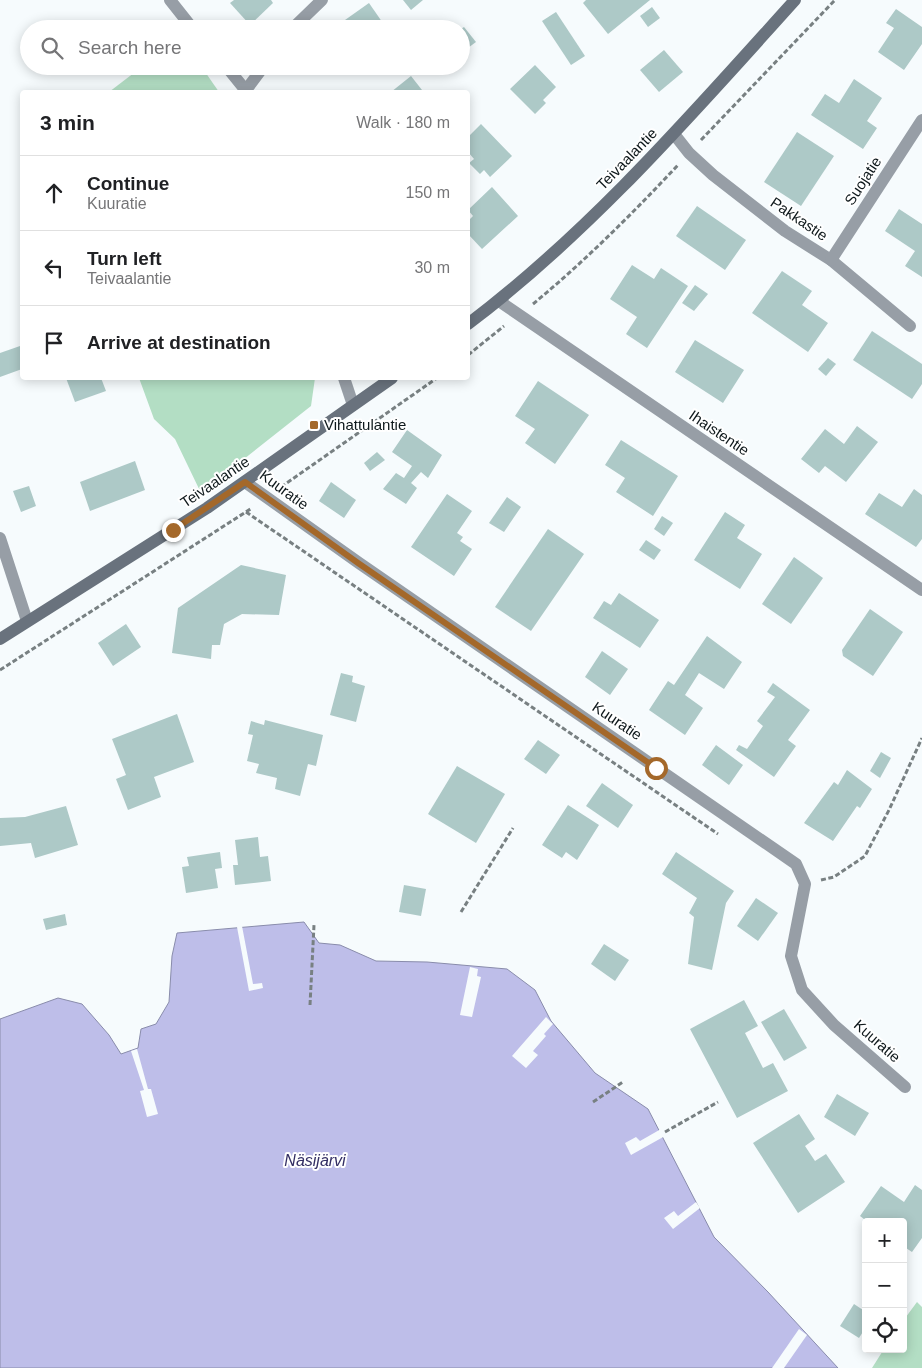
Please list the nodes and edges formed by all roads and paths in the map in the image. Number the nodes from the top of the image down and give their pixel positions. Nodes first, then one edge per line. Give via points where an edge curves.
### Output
1 (170, 0) edge
2 (322, 0) edge
3 (795, 0) edge
4 (835, 0) edge
5 (186, 20) edge
6 (301, 20) edge
7 (234, 75) edge
8 (258, 75) edge
9 (246, 90) edge
10 (248, 90) edge
11 (922, 120) edge
12 (674, 134) junction
13 (689, 153) junction
14 (831, 260) junction
15 (499, 301) junction
16 (518, 315) junction
17 (470, 323) edge
18 (910, 326) dead end
19 (470, 353) edge
20 (345, 380) edge
21 (389, 380) edge
22 (433, 380) edge
23 (353, 405) junction
24 (245, 482) junction
25 (266, 498) junction
26 (246, 512) junction
27 (0, 538) edge
28 (922, 590) edge
29 (26, 622) junction
30 (0, 639) edge
31 (0, 670) edge
32 (922, 738) edge
33 (513, 828) dead end
34 (725, 839) dead end
35 (805, 884) junction
36 (461, 912) dead end
37 (314, 925) dead end
38 (310, 1005) dead end
39 (623, 1082) dead end
40 (905, 1087) dead end
41 (593, 1102) dead end
42 (718, 1102) dead end
43 (665, 1132) dead end

1 - 5 street
2 - 6 street
3 - 12 main road, Teivaalantie
4 - 13 path
7 - 9 street
8 - 10 street
11 - 14 street, Suojatie
12 - 13 street, Pakkastie
12 - 15 main road, Teivaalantie via 586,223
13 - 14 street, Pakkastie via 785,232
13 - 16 path via 629,218 562,280
14 - 18 street, Pakkastie
15 - 16 street, Ihaistentie
15 - 17 main road, Teivaalantie
16 - 19 path
16 - 28 street, Ihaistentie
20 - 23 street
21 - 23 main road, Teivaalantie
22 - 25 path
23 - 24 main road, Teivaalantie
24 - 25 street, Kuuratie
24 - 29 main road, Teivaalantie
25 - 26 path
25 - 35 street, Kuuratie via 796,864
26 - 31 path
26 - 34 path
27 - 29 street
29 - 30 main road, Teivaalantie
32 - 35 path via 865,856 834,877
33 - 36 path
35 - 40 street, Kuuratie via 792,956 802,990 834,1025
37 - 38 path
39 - 41 path
42 - 43 path

